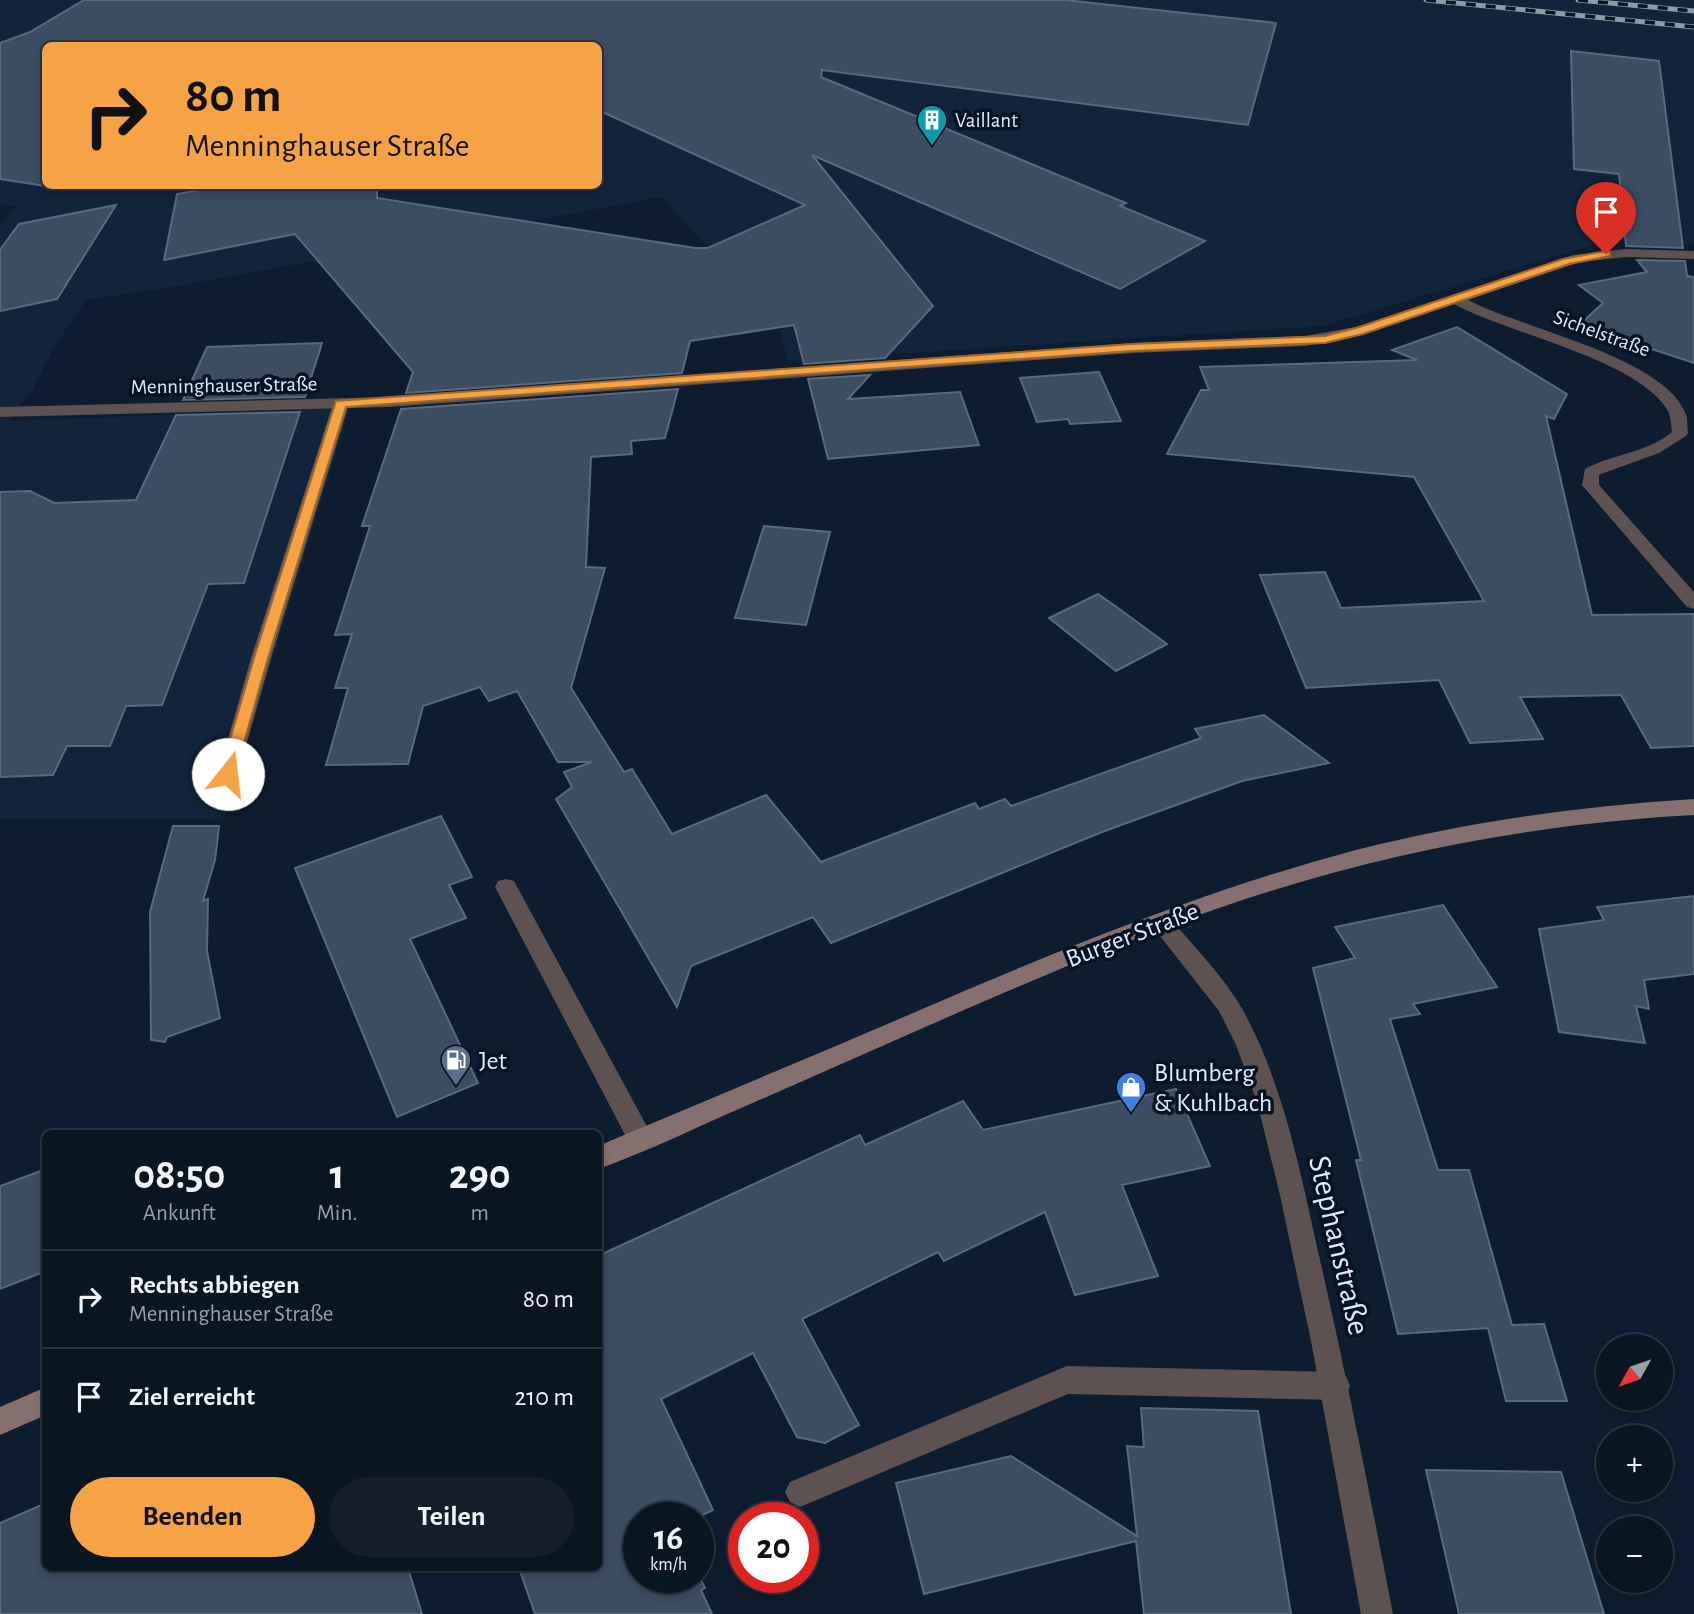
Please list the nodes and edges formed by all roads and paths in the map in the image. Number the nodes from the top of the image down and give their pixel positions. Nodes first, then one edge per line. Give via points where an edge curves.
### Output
1 (1694, 255) edge
2 (1454, 298) junction
3 (341, 404) junction
4 (0, 412) edge
5 (1694, 603) edge
6 (228, 774) dead end
7 (1694, 807) edge
8 (506, 887) dead end
9 (1160, 922) junction
10 (640, 1140) junction
11 (602, 1156) edge
12 (1336, 1386) junction
13 (42, 1403) edge
14 (0, 1421) edge
15 (800, 1492) dead end
16 (1377, 1614) edge

1 - 2 street, Menninghauser Straße via 1591,256
2 - 3 street, Menninghauser Straße via 1325,339 1132,348
2 - 5 street, Sichelstraße via 1502,321 1640,367 1677,392 1687,416 1681,432 1663,445 1598,469 1590,478 1594,492
3 - 4 street, Menninghauser Straße
3 - 6 street
7 - 9 main road, Burger Straße via 1578,816 1409,845 1310,871
8 - 10 street
9 - 10 main road, Burger Straße via 1062,959
9 - 12 street, Stephanstraße via 1220,994 1262,1081 1286,1164
10 - 11 main road, Burger Straße
12 - 15 street via 1067,1380
12 - 16 street, Stephanstraße
13 - 14 main road

